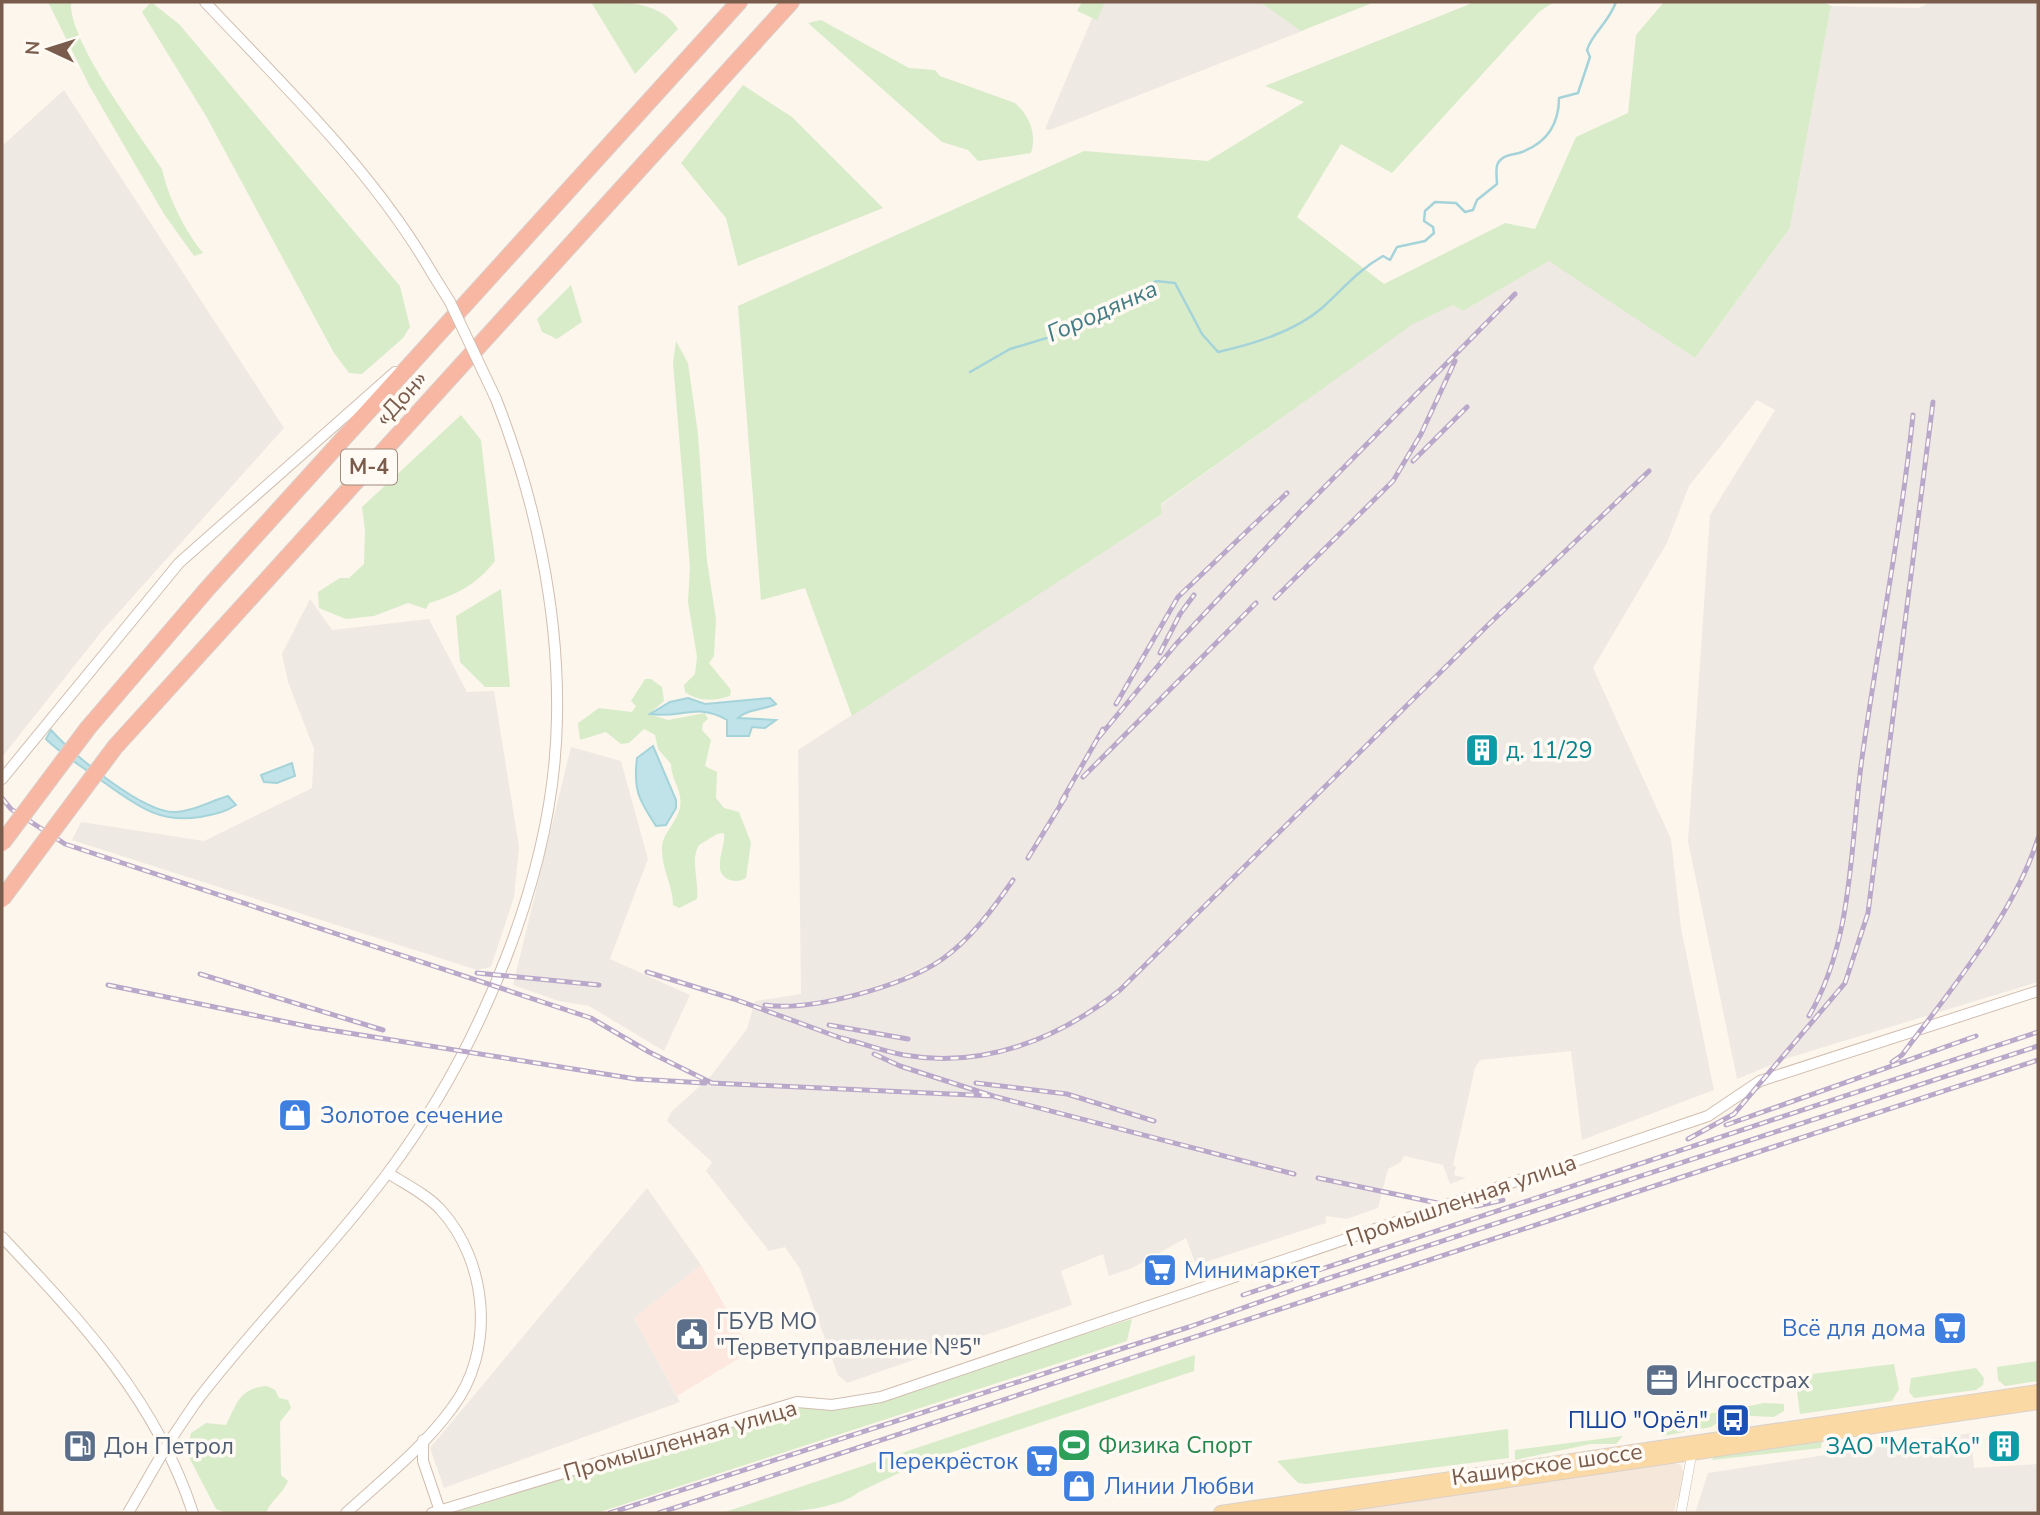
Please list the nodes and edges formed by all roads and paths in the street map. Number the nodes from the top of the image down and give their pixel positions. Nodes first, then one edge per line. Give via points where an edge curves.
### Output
1 (205, 2) edge
2 (739, 2) edge
3 (791, 2) edge
4 (439, 333) junction
5 (2, 779) edge
6 (2, 843) edge
7 (2, 899) edge
8 (2038, 991) edge
9 (388, 1173) junction
10 (2, 1237) edge
11 (2038, 1392) edge
12 (2038, 1402) edge
13 (423, 1440) junction
14 (1692, 1453) junction
15 (1278, 1510) edge
16 (436, 1512) edge
17 (128, 1513) edge
18 (193, 1513) edge
19 (346, 1513) edge
20 (1222, 1513) edge
21 (1681, 1513) edge

1 - 9 street, bridge via 356,166 412,238 450,302 496,399 518,454 538,541 557,694 551,789 531,882 497,986 464,1051
2 - 4 highway, «Дон» / М-4
3 - 7 highway, «Дон» / М-4, bridge via 115,747
4 - 5 street via 179,563
4 - 6 highway, «Дон» / М-4, bridge via 88,727
8 - 16 street, Промышленная улица via 1766,1079 1707,1116 881,1397 832,1405 797,1402
9 - 13 street via 427,1198 454,1227 466,1248 480,1297 477,1348 469,1376 454,1407
9 - 17 street, bridge via 196,1402
10 - 18 street via 83,1322 139,1398 170,1453
11 - 15 main road, Каширское шоссе
12 - 14 main road, Каширское шоссе
13 - 16 street via 423,1461
13 - 19 street
14 - 15 main road, Каширское шоссе
14 - 21 street
15 - 20 main road, Каширское шоссе

